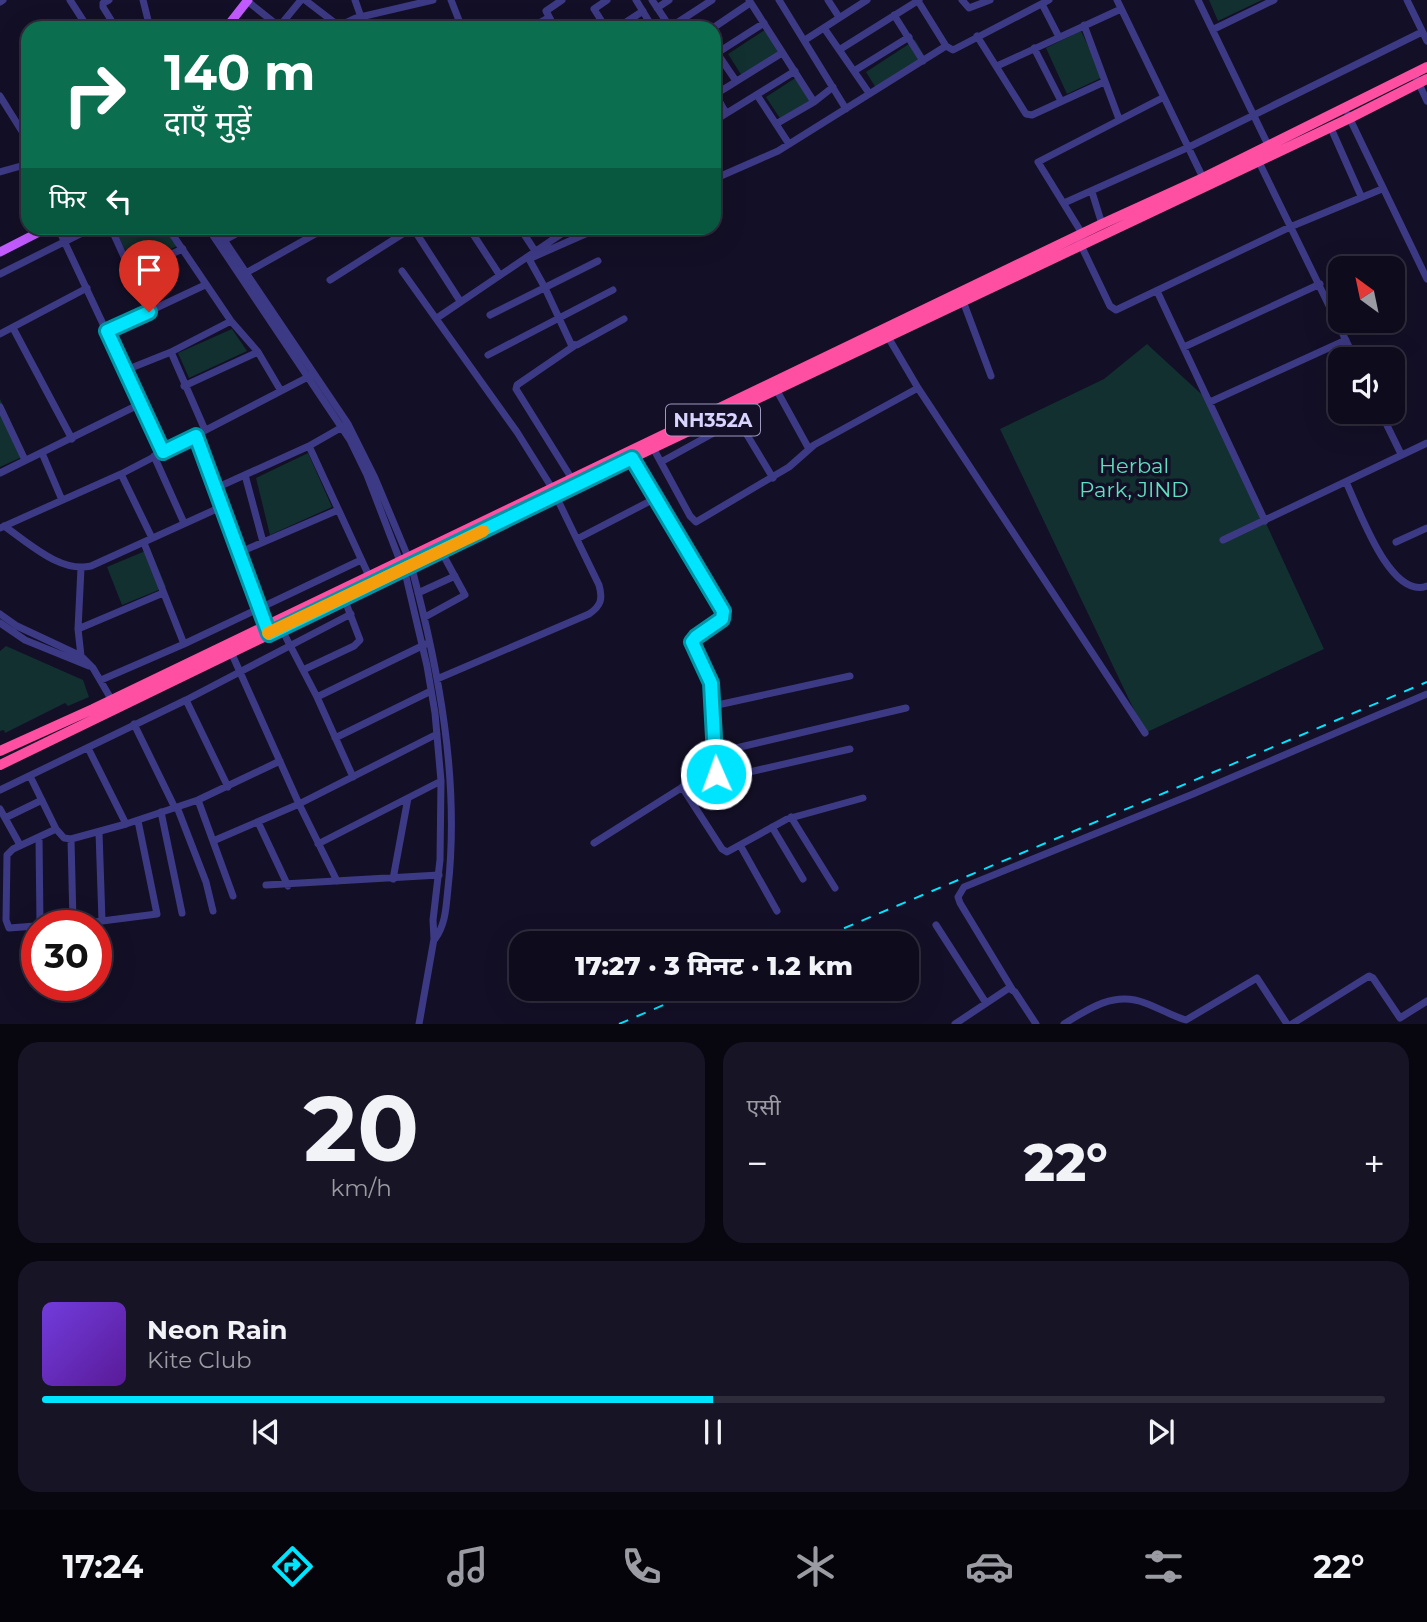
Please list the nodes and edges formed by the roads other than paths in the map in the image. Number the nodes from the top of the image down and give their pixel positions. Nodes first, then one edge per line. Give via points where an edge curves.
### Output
1 (70, 0) edge
2 (109, 0) edge
3 (143, 0) edge
4 (303, 0) edge
5 (355, 0) edge
6 (433, 0) edge
7 (562, 0) edge
8 (607, 0) edge
9 (636, 0) edge
10 (652, 0) edge
11 (669, 0) edge
12 (712, 0) edge
13 (779, 0) edge
14 (828, 0) edge
15 (867, 0) edge
16 (918, 0) edge
17 (962, 0) edge
18 (990, 0) edge
19 (1117, 0) edge
20 (1198, 0) edge
21 (1274, 0) edge
22 (1407, 0) edge
23 (249, 1) edge
24 (453, 1) edge
25 (750, 1) edge
26 (1046, 2) edge
27 (657, 8) junction
28 (1121, 9) junction
29 (643, 11) junction
30 (894, 15) junction
31 (361, 17) junction
32 (839, 17) junction
33 (548, 18) junction
34 (84, 21) edge
35 (112, 21) edge
36 (148, 21) edge
37 (232, 21) edge
38 (236, 21) edge
39 (273, 21) edge
40 (285, 21) edge
41 (330, 21) edge
42 (350, 21) edge
43 (459, 21) edge
44 (543, 21) edge
45 (550, 21) edge
46 (602, 21) edge
47 (628, 21) edge
48 (649, 21) edge
49 (665, 21) edge
50 (680, 21) edge
51 (721, 22) edge
52 (764, 23) junction
53 (1084, 25) junction
54 (824, 28) junction
55 (1214, 29) junction
56 (1422, 32) junction
57 (977, 36) junction
58 (909, 37) junction
59 (1059, 37) junction
60 (805, 40) junction
61 (1427, 41) edge
62 (946, 46) junction
63 (721, 48) edge
64 (1034, 48) junction
65 (839, 50) junction
66 (782, 53) junction
67 (721, 60) edge
68 (923, 61) junction
69 (997, 66) junction
70 (795, 71) junction
71 (854, 71) junction
72 (1423, 76) edge
73 (736, 81) junction
74 (1104, 82) junction
75 (833, 87) junction
76 (721, 90) edge
77 (869, 93) junction
78 (757, 95) junction
79 (0, 96) edge
80 (1164, 97) junction
81 (1060, 101) junction
82 (1427, 101) edge
83 (814, 102) junction
84 (721, 104) edge
85 (1344, 108) junction
86 (846, 109) junction
87 (726, 113) junction
88 (1255, 115) junction
89 (721, 116) edge
90 (1350, 118) junction
91 (1119, 120) junction
92 (776, 124) junction
93 (1330, 126) junction
94 (20, 128) edge
95 (789, 144) junction
96 (1268, 145) junction
97 (1189, 148) junction
98 (1256, 156) junction
99 (21, 166) edge
100 (0, 172) edge
101 (721, 176) edge
102 (1205, 182) junction
103 (1382, 189) junction
104 (1092, 192) junction
105 (1362, 196) junction
106 (1064, 203) junction
107 (1102, 224) junction
108 (1290, 228) junction
109 (33, 235) edge
110 (62, 235) edge
111 (77, 235) edge
112 (114, 235) edge
113 (173, 235) edge
114 (213, 235) edge
115 (221, 235) edge
116 (234, 235) edge
117 (313, 235) edge
118 (401, 235) edge
119 (417, 235) edge
120 (474, 235) edge
121 (525, 235) edge
122 (559, 235) edge
123 (583, 235) edge
124 (556, 237) joint
125 (1080, 239) junction
126 (225, 240) junction
127 (65, 241) junction
128 (183, 250) junction
129 (535, 251) junction
130 (0, 252) edge
131 (529, 259) junction
132 (598, 261) dead end
133 (514, 264) junction
134 (131, 271) junction
135 (402, 271) dead end
136 (0, 274) edge
137 (243, 274) junction
138 (499, 274) junction
139 (1427, 279) edge
140 (330, 280) dead end
141 (1320, 284) junction
142 (205, 285) junction
143 (87, 288) junction
144 (545, 288) junction
145 (614, 290) dead end
146 (1157, 291) junction
147 (963, 301) junction
148 (460, 302) junction
149 (149, 312) junction
150 (490, 315) dead end
151 (437, 318) junction
152 (559, 318) junction
153 (624, 319) dead end
154 (231, 321) junction
155 (13, 328) junction
156 (107, 331) junction
157 (0, 334) edge
158 (888, 337) junction
159 (1346, 340) junction
160 (574, 346) junction
161 (1184, 347) junction
162 (1349, 347) edge
163 (171, 352) junction
164 (258, 352) junction
165 (488, 355) dead end
166 (126, 370) junction
167 (312, 375) junction
168 (991, 376) dead end
169 (184, 386) junction
170 (918, 388) junction
171 (776, 389) junction
172 (282, 391) junction
173 (1210, 402) junction
174 (140, 404) junction
175 (0, 407) edge
176 (736, 415) junction
177 (1386, 424) edge
178 (344, 425) junction
179 (205, 430) junction
180 (196, 436) junction
181 (72, 439) junction
182 (1427, 443) edge
183 (652, 445) junction
184 (309, 446) junction
185 (809, 449) junction
186 (163, 452) junction
187 (42, 453) junction
188 (1401, 454) junction
189 (154, 456) junction
190 (632, 458) junction
191 (25, 460) junction
192 (661, 463) junction
193 (0, 473) edge
194 (121, 474) junction
195 (244, 475) junction
196 (773, 478) junction
197 (572, 479) junction
198 (1346, 482) junction
199 (216, 488) junction
200 (554, 492) junction
201 (656, 498) junction
202 (62, 500) junction
203 (221, 507) junction
204 (338, 510) junction
205 (1265, 521) junction
206 (184, 523) junction
207 (2, 527) edge
208 (1427, 528) edge
209 (152, 538) junction
210 (577, 539) junction
211 (1223, 540) dead end
212 (263, 542) junction
213 (1396, 542) dead end
214 (144, 543) junction
215 (441, 551) junction
216 (238, 553) junction
217 (361, 559) junction
218 (406, 563) junction
219 (81, 568) junction
220 (369, 576) junction
221 (455, 576) junction
222 (1427, 586) edge
223 (163, 593) junction
224 (418, 593) junction
225 (344, 598) junction
226 (258, 608) junction
227 (0, 614) edge
228 (351, 614) junction
229 (425, 617) junction
230 (0, 623) edge
231 (281, 628) junction
232 (78, 629) junction
233 (267, 630) junction
234 (184, 644) junction
235 (427, 644) junction
236 (290, 645) junction
237 (231, 652) junction
238 (81, 656) junction
239 (93, 668) junction
240 (303, 670) junction
241 (239, 671) junction
242 (850, 676) dead end
243 (437, 678) junction
244 (101, 680) junction
245 (431, 691) junction
246 (1427, 694) edge
247 (317, 697) junction
248 (186, 700) junction
249 (114, 704) junction
250 (713, 706) junction
251 (906, 708) dead end
252 (134, 724) junction
253 (1145, 733) dead end
254 (437, 734) junction
255 (335, 738) junction
256 (88, 748) junction
257 (850, 749) dead end
258 (0, 751) edge
259 (715, 753) junction
260 (280, 761) junction
261 (0, 765) edge
262 (714, 767) junction
263 (30, 776) junction
264 (353, 777) junction
265 (440, 781) junction
266 (228, 787) junction
267 (682, 788) junction
268 (0, 790) edge
269 (408, 798) junction
270 (863, 798) dead end
271 (42, 800) junction
272 (198, 800) junction
273 (299, 804) junction
274 (0, 808) edge
275 (176, 808) junction
276 (161, 812) junction
277 (451, 815) junction
278 (440, 816) junction
279 (791, 817) junction
280 (5, 818) junction
281 (138, 821) junction
282 (258, 822) junction
283 (126, 824) junction
284 (772, 827) junction
285 (56, 829) junction
286 (99, 832) junction
287 (39, 837) junction
288 (71, 839) junction
289 (213, 841) junction
290 (594, 843) dead end
291 (318, 844) junction
292 (20, 845) junction
293 (740, 845) junction
294 (439, 875) junction
295 (393, 879) junction
296 (803, 879) dead end
297 (337, 881) junction
298 (3, 884) edge
299 (266, 885) dead end
300 (288, 886) junction
301 (835, 888) dead end
302 (233, 896) dead end
303 (40, 910) edge
304 (73, 910) edge
305 (102, 910) edge
306 (213, 911) dead end
307 (777, 911) dead end
308 (183, 913) dead end
309 (112, 920) edge
310 (936, 925) dead end
311 (21, 927) edge
312 (434, 939) junction
313 (1012, 989) junction
314 (1427, 1001) edge
315 (986, 1003) junction
316 (419, 1024) edge
317 (955, 1024) edge
318 (1036, 1024) edge
319 (1064, 1024) edge
320 (1289, 1024) edge

1 - 34 street
2 - 35 street via 103,7
3 - 36 street
4 - 40 street
4 - 41 street
5 - 31 street
6 - 31 street
7 - 33 street via 546,10
8 - 46 street via 594,9
9 - 29 street
10 - 27 street
11 - 27 street
12 - 50 street
13 - 60 street
14 - 32 street
15 - 32 street
16 - 30 street
16 - 62 street
17 - 18 street via 970,8
19 - 28 street
20 - 55 street
21 - 55 street
22 - 56 street
23 - 37 main road
23 - 38 main road
23 - 39 street
24 - 43 street
25 - 51 street
25 - 52 street
26 - 57 street
26 - 59 street
27 - 49 street
28 - 53 street
28 - 80 street
29 - 47 street
29 - 48 street
30 - 58 street
30 - 65 street
31 - 42 street
32 - 54 street
33 - 44 street
33 - 45 street
52 - 63 street
52 - 66 street
53 - 59 street
53 - 74 street
54 - 60 street
54 - 65 street
55 - 88 street
56 - 61 street
56 - 88 street
57 - 62 street via 953,50
57 - 69 street
58 - 68 street
58 - 71 street
59 - 64 street
60 - 75 street
62 - 68 street
64 - 69 street
64 - 81 street
65 - 71 street
66 - 70 street
66 - 73 street
67 - 73 street
68 - 77 street
69 - 81 street via 1026,114
70 - 78 street
70 - 83 street
71 - 77 street
72 - 82 street
72 - 85 highway, NH352A
72 - 90 highway, NH352A
73 - 76 street
74 - 81 street
74 - 91 street
75 - 83 street
75 - 86 street
77 - 86 street
78 - 87 street
78 - 92 street
79 - 94 street
80 - 91 street
80 - 97 street
83 - 92 street
84 - 87 street
85 - 90 street
85 - 96 highway, NH352A
86 - 95 street
87 - 89 street
88 - 96 street
88 - 97 street
90 - 93 highway, NH352A
90 - 103 street
91 - 106 street via 1040,159
92 - 95 street
93 - 98 highway, NH352A
93 - 105 street
95 - 101 street
96 - 98 highway, NH352A
97 - 102 street
97 - 104 street
98 - 102 highway, NH352A
98 - 108 street
99 - 100 street
102 - 107 highway, NH352A
102 - 125 highway, NH352A
103 - 105 street
103 - 139 street
104 - 106 street
104 - 107 street
105 - 108 street
106 - 125 street
107 - 125 highway, NH352A
108 - 141 street
108 - 146 street
109 - 130 main road
110 - 127 street
111 - 127 street
112 - 134 street
113 - 128 street
114 - 137 street
115 - 126 street
116 - 126 street
117 - 137 street
118 - 140 street
119 - 148 street
120 - 138 street
121 - 129 street
122 - 124 street
123 - 131 street
124 - 129 street
125 - 146 street via 1112,309 1122,309
125 - 147 highway, NH352A
125 - 183 highway, NH352A
126 - 137 street
127 - 136 street
127 - 143 street
128 - 134 street
128 - 142 street
129 - 133 street
131 - 133 street
131 - 144 street
132 - 144 street
133 - 138 street
134 - 149 street
135 - 151 street
137 - 167 street
138 - 148 street
141 - 159 street
141 - 161 street
142 - 149 street
142 - 154 street
143 - 155 street
143 - 156 street
144 - 150 street
144 - 152 street
145 - 152 street
146 - 161 street
147 - 158 highway, NH352A
147 - 168 street
148 - 151 street
149 - 156 street
151 - 200 street
152 - 160 street
152 - 165 street
153 - 160 street
154 - 163 street
154 - 164 street
155 - 157 street
155 - 181 street
156 - 166 street
158 - 170 street
158 - 171 highway, NH352A
159 - 162 street
159 - 173 street
160 - 197 street via 516,389
161 - 173 street
163 - 166 street
163 - 169 street
164 - 169 street
164 - 172 street
166 - 174 street
167 - 172 street
167 - 178 street
169 - 179 street
170 - 185 street
170 - 253 street
171 - 176 highway, NH352A
171 - 185 street
172 - 179 street
173 - 205 street
174 - 181 street
174 - 186 street
175 - 191 street
176 - 183 highway, NH352A
176 - 192 street
176 - 196 street
177 - 188 street
178 - 184 street
178 - 218 street
179 - 180 street
180 - 186 street
180 - 199 street
181 - 187 street
182 - 188 street
183 - 190 highway, NH352A
183 - 192 street
183 - 197 highway, NH352A
184 - 195 street
184 - 204 street
185 - 196 street
186 - 189 street
187 - 191 street
187 - 202 street
188 - 198 street
189 - 194 street
189 - 206 street
190 - 200 highway, NH352A
190 - 201 street
191 - 193 street
192 - 196 street via 696,522
194 - 202 street
194 - 209 street
195 - 199 street
195 - 212 street
197 - 200 highway, NH352A
198 - 205 street
198 - 222 street via 1388,568 1405,585
199 - 203 street
200 - 210 street
200 - 215 highway, NH352A
200 - 218 highway, NH352A
201 - 210 street
201 - 250 street via 723,611 722,619 692,642 710,678
202 - 207 street
203 - 206 street
203 - 216 street
204 - 212 street
204 - 217 street
205 - 211 street
206 - 209 street
207 - 219 street via 54,559
208 - 213 street
209 - 214 street
210 - 243 street via 600,585 601,601 596,609
212 - 216 street
214 - 219 street
214 - 223 street
215 - 218 highway, NH352A
215 - 221 street
216 - 226 street
217 - 220 street
217 - 226 street
218 - 220 highway, NH352A
218 - 224 street
218 - 225 highway, NH352A
218 - 235 street
219 - 232 street
220 - 233 highway, NH352A
221 - 224 street
221 - 229 street via 464,597
223 - 232 street
223 - 234 street
224 - 229 street
225 - 228 street
225 - 231 highway, NH352A
226 - 233 street
226 - 234 street
227 - 238 street
228 - 236 street
228 - 240 street via 360,636 358,643
229 - 235 street
230 - 239 street via 26,640
231 - 233 highway, NH352A
231 - 236 street
232 - 238 street
233 - 237 highway, NH352A
233 - 249 highway, NH352A
234 - 244 street
235 - 243 street
235 - 245 street
235 - 247 street
236 - 240 street
236 - 241 street
237 - 241 street
237 - 249 highway, NH352A
238 - 239 street
239 - 244 street
240 - 247 street
241 - 248 street
241 - 260 street
242 - 250 street
243 - 277 street
244 - 249 street
245 - 254 street
245 - 255 street
246 - 313 street via 964,887 960,903
247 - 255 street
248 - 252 street
248 - 266 street
249 - 258 highway, NH352A
249 - 261 highway, NH352A
250 - 259 street
251 - 259 street
252 - 256 street
252 - 275 street
254 - 264 street
254 - 265 street
255 - 264 street
256 - 263 street
256 - 283 street
257 - 262 street via 719,779
259 - 262 street
260 - 266 street
260 - 273 street
262 - 267 street
263 - 268 street
263 - 271 street
264 - 273 street
265 - 269 street
265 - 278 street
266 - 272 street
267 - 290 street
267 - 293 street via 724,851
269 - 291 street
269 - 295 street
270 - 279 street
271 - 280 street
271 - 285 street
272 - 275 street
272 - 289 street
273 - 282 street
273 - 291 street
274 - 280 street
275 - 276 street
275 - 306 street
276 - 281 street
276 - 308 street
277 - 278 street
277 - 312 street via 444,919
278 - 294 street
279 - 284 street
279 - 301 street
280 - 292 street
281 - 283 street
281 - 309 street via 157,914
282 - 289 street
282 - 300 street
283 - 286 street
284 - 293 street
284 - 296 street
285 - 287 street
285 - 288 street
286 - 288 street
286 - 305 street
287 - 292 street
287 - 303 street
288 - 304 street
289 - 302 street
291 - 297 street
292 - 298 street via 6,855
293 - 307 street
294 - 295 street
294 - 312 street
295 - 297 street
297 - 300 street
298 - 311 street via 7,926
299 - 300 street
310 - 315 street
312 - 316 street
313 - 315 street
313 - 318 street
314 - 320 street via 1400,1018 1369,976
315 - 317 street
319 - 320 street via 1096,1005 1126,999 1186,1020 1256,978

